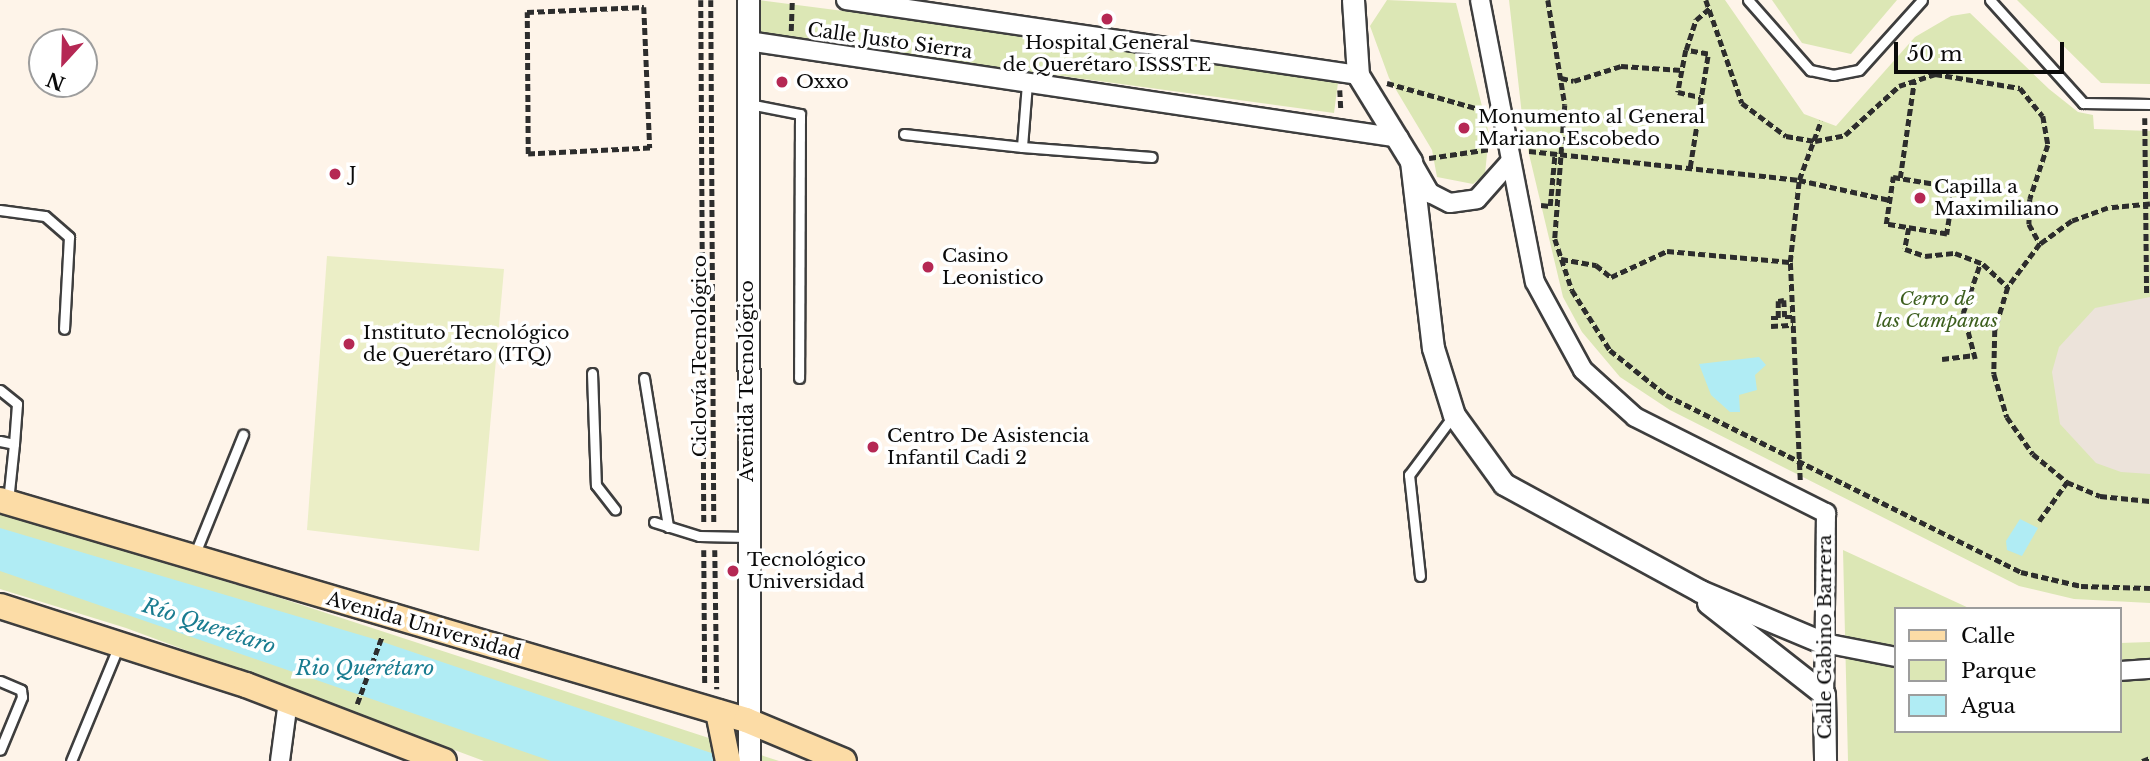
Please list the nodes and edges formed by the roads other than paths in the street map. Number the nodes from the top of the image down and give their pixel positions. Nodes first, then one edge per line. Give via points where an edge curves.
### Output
1 (748, 0) edge
2 (851, 0) edge
3 (1748, 0) edge
4 (1922, 0) edge
5 (1990, 0) edge
6 (1479, 2) edge
7 (1356, 3) edge
8 (934, 6) edge
9 (748, 41) junction
10 (1349, 74) junction
11 (1027, 83) junction
12 (747, 104) junction
13 (2150, 104) edge
14 (904, 134) dead end
15 (1399, 138) junction
16 (1022, 147) junction
17 (1508, 155) junction
18 (1152, 157) dead end
19 (1411, 161) junction
20 (0, 210) edge
21 (64, 329) dead end
22 (592, 373) dead end
23 (644, 378) dead end
24 (799, 378) dead end
25 (0, 390) edge
26 (1454, 415) junction
27 (243, 435) dead end
28 (0, 441) edge
29 (14, 443) junction
30 (4, 501) edge
31 (615, 509) dead end
32 (654, 522) dead end
33 (668, 527) junction
34 (747, 537) junction
35 (193, 557) junction
36 (1420, 576) dead end
37 (1700, 591) junction
38 (0, 606) edge
39 (120, 643) junction
40 (1824, 643) junction
41 (1895, 657) edge
42 (2150, 669) edge
43 (2122, 671) edge
44 (0, 681) edge
45 (1824, 694) junction
46 (288, 701) junction
47 (711, 710) junction
48 (746, 720) junction
49 (0, 750) edge
50 (396, 752) edge
51 (738, 757) edge
52 (71, 761) edge
53 (280, 761) edge
54 (444, 761) edge
55 (844, 761) edge
56 (1825, 761) edge

1 - 9 street, Avenida Tecnológico
2 - 8 street, Calle Justo Sierra
3 - 4 lane via 1810,70 1833,75 1859,70
5 - 13 lane via 2082,103
6 - 17 street
7 - 10 street
8 - 10 street, Calle Justo Sierra
9 - 11 street, Calle Justo Sierra
9 - 12 street, Avenida Tecnológico
10 - 15 street
11 - 15 street, Calle Justo Sierra
11 - 16 lane
12 - 24 lane via 800,114
12 - 34 street, Avenida Tecnológico
14 - 16 lane
15 - 19 street
16 - 18 lane
17 - 19 street via 1478,199 1450,203 1430,193
17 - 40 street, Calle Gabino Barrera via 1535,282 1583,370 1634,418 1826,513
19 - 26 street via 1433,348
20 - 21 lane via 45,216 69,237
22 - 31 lane via 596,485
23 - 33 lane
25 - 29 lane via 17,404
26 - 36 lane via 1409,475
26 - 37 street via 1504,484
27 - 35 lane
28 - 29 lane
29 - 30 lane
30 - 35 main road, Avenida Universidad
32 - 33 lane
33 - 34 lane
34 - 48 street, Avenida Tecnológico
35 - 47 main road, Avenida Universidad
37 - 40 street
37 - 45 street via 1715,610
38 - 39 main road
39 - 46 main road
39 - 52 lane
40 - 41 street
40 - 45 street, Calle Gabino Barrera
42 - 43 street
44 - 49 lane via 21,690 22,697
45 - 56 street, Calle Gabino Barrera
46 - 50 main road
46 - 53 street
47 - 48 main road, Avenida Universidad
47 - 51 main road
48 - 51 street, Avenida Tecnológico
48 - 55 main road, Avenida Universidad
50 - 54 main road

